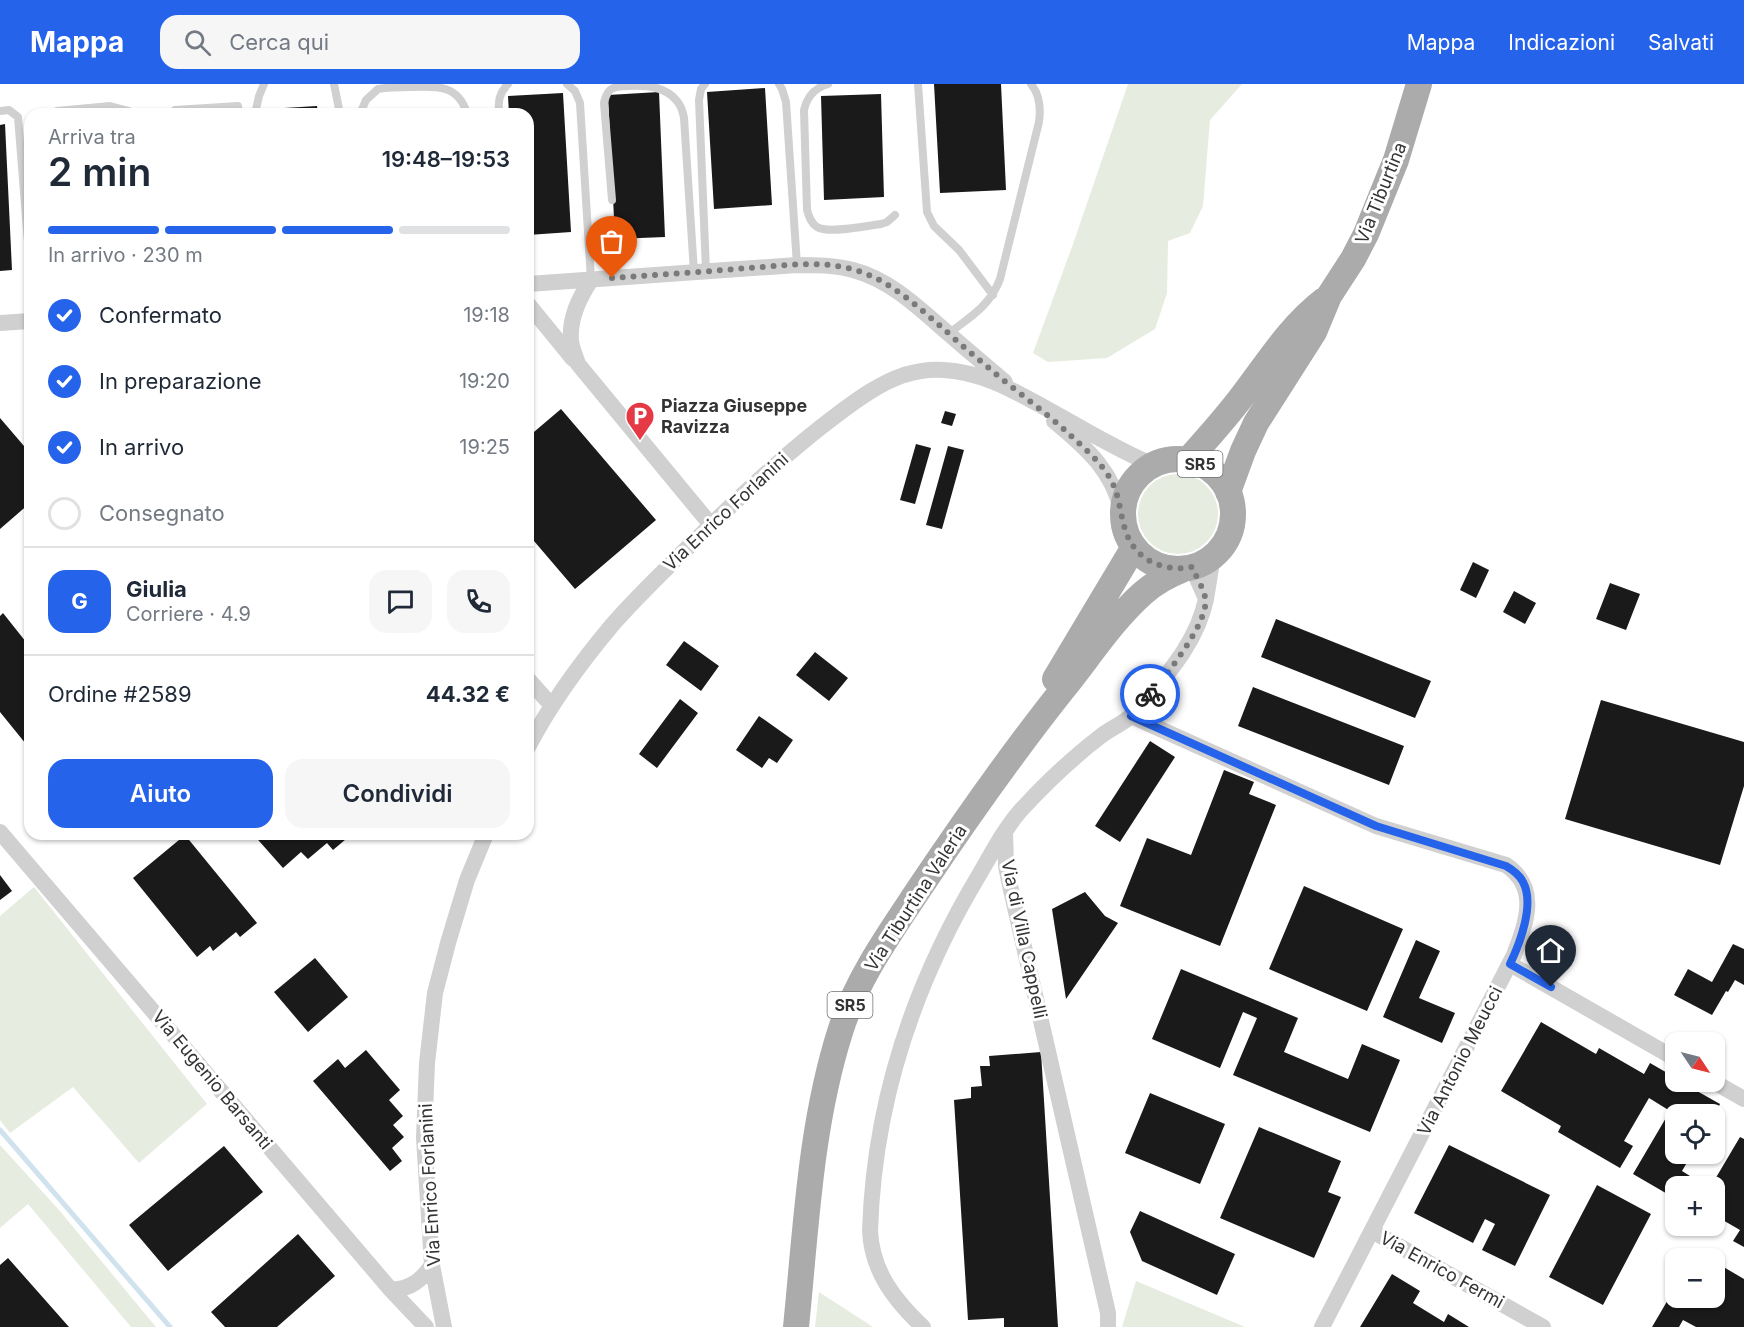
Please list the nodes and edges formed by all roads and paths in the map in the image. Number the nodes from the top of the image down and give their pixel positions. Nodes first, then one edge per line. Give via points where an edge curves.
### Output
1 (264, 84) edge
2 (334, 84) edge
3 (508, 84) edge
4 (567, 84) edge
5 (705, 84) edge
6 (779, 84) edge
7 (828, 84) edge
8 (918, 84) edge
9 (1031, 84) edge
10 (1419, 84) edge
11 (89, 108) edge
12 (118, 108) edge
13 (207, 108) edge
14 (238, 108) edge
15 (256, 108) edge
16 (339, 108) edge
17 (363, 108) edge
18 (465, 108) edge
19 (499, 108) edge
20 (0, 111) edge
21 (24, 192) edge
22 (612, 200) dead end
23 (895, 215) dead end
24 (798, 265) junction
25 (700, 272) junction
26 (591, 280) junction
27 (534, 284) edge
28 (993, 295) junction
29 (1329, 296) junction
30 (534, 311) edge
31 (24, 321) edge
32 (0, 323) edge
33 (948, 334) junction
34 (578, 364) junction
35 (1019, 394) junction
36 (1188, 460) junction
37 (1154, 465) junction
38 (1228, 492) junction
39 (1123, 518) junction
40 (711, 525) junction
41 (1134, 547) junction
42 (1196, 564) junction
43 (1206, 599) junction
44 (534, 686) edge
45 (552, 706) junction
46 (1131, 716) junction
47 (1030, 731) junction
48 (534, 737) edge
49 (1005, 831) junction
50 (0, 832) edge
51 (484, 840) edge
52 (1510, 964) junction
53 (1665, 1053) edge
54 (1725, 1088) edge
55 (1744, 1099) edge
56 (1372, 1231) junction
57 (432, 1265) junction
58 (391, 1290) junction
59 (426, 1327) edge
60 (444, 1327) edge
61 (795, 1327) edge
62 (923, 1327) edge
63 (1108, 1327) edge
64 (1322, 1327) edge
65 (1543, 1327) edge

1 - 15 lane
2 - 16 lane
3 - 19 lane via 499,98
4 - 26 lane via 580,103
5 - 25 lane via 699,100
6 - 24 lane via 786,102
7 - 23 lane via 809,96 804,110 807,210 811,221 819,228 831,230 881,224
8 - 28 lane via 927,212 934,226 959,250
9 - 28 lane via 1039,98 1039,122
10 - 29 main road, Via Tiburtina / SR5 via 1400,150 1377,208 1356,253
11 - 12 lane
13 - 14 lane
17 - 18 lane via 378,89 434,86 456,95
20 - 21 lane via 9,110 18,117
22 - 25 lane via 605,96 618,87 643,86 664,91 680,105 684,118
24 - 25 street
24 - 33 street via 829,265 864,273 908,298
25 - 26 street
26 - 27 street
26 - 34 street via 573,315 571,342
28 - 33 lane
29 - 36 main road, Via Tiburtina / SR5 via 1288,334
29 - 38 main road, Via Tiburtina / SR5 via 1314,332 1251,434
30 - 34 street
31 - 32 street
33 - 35 street
34 - 40 street
35 - 37 street
35 - 39 street via 1067,432 1103,468 1118,497
35 - 40 street, Via Enrico Forlanini via 961,372 932,370 895,379 861,398 801,442
36 - 37 main road, SR5 via 1170,459
36 - 38 main road, SR5 via 1205,466
37 - 39 main road, SR5 via 1130,487
38 - 42 main road, Via Tiburtina / SR5 via 1232,526 1225,543
39 - 41 main road
40 - 45 street, Via Enrico Forlanini via 614,624
41 - 42 main road via 1156,565 1170,569
41 - 47 main road, Via Tiburtina Valeria / SR5 via 1064,661
42 - 43 street
42 - 43 street
42 - 47 main road, Via Tiburtina Valeria / SR5 via 1162,579 1124,612
43 - 46 street via 1198,626 1183,653
44 - 45 street
45 - 48 street, Via Enrico Forlanini
46 - 49 street via 1070,762
46 - 52 street, Via Antonio Meucci via 1376,826 1516,872 1524,883 1527,917
47 - 61 main road, Via Tiburtina Valeria / SR5 via 883,944 845,1017 813,1152
49 - 62 street, Via di Villa Cappelli via 965,899 925,982 895,1063 880,1126 872,1250 895,1299
49 - 63 street, Via di Villa Cappelli via 1006,866 1108,1313
50 - 58 street, Via Eugenio Barsanti
51 - 57 street, Via Enrico Forlanini via 464,891 435,993 424,1138
52 - 53 street
52 - 56 street, Via Antonio Meucci
54 - 55 street
56 - 64 street, Via Antonio Meucci
56 - 65 street, Via Enrico Fermi
57 - 58 street via 415,1284
57 - 60 street, Via Enrico Forlanini
58 - 59 street, Via Eugenio Barsanti

